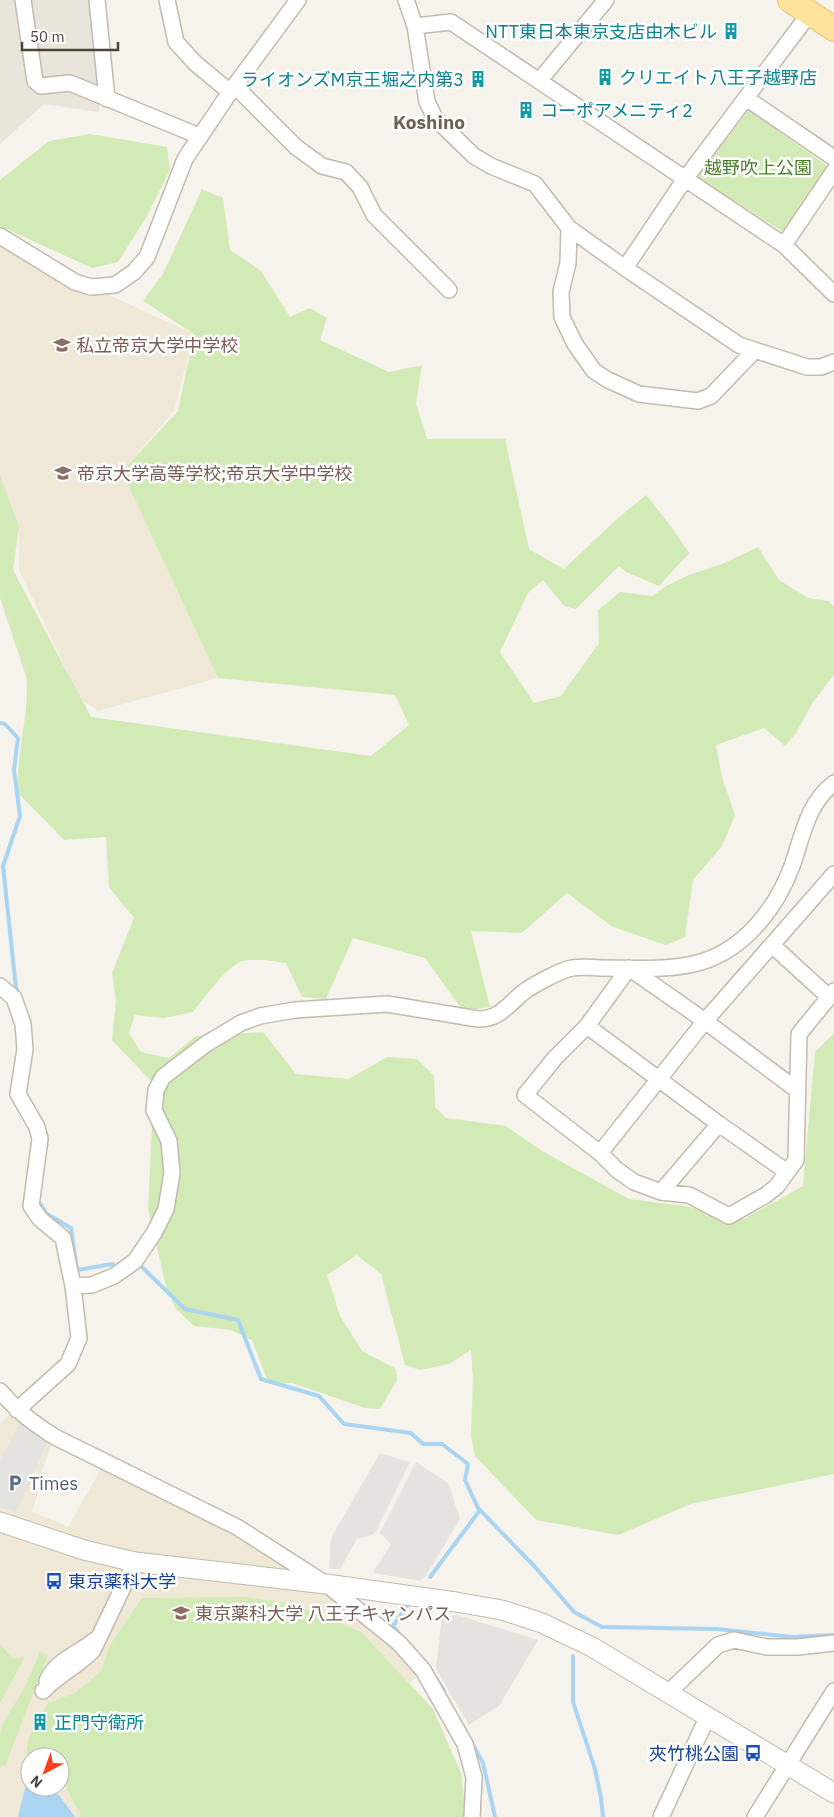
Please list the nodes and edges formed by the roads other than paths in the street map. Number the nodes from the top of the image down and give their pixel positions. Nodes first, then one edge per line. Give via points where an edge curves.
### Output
1 (23, 0) edge
2 (97, 0) edge
3 (167, 0) edge
4 (406, 0) edge
5 (790, 0) edge
6 (604, 1) edge
7 (294, 2) edge
8 (810, 13) junction
9 (415, 26) junction
10 (834, 29) edge
11 (539, 82) junction
12 (232, 89) junction
13 (746, 98) junction
14 (107, 99) junction
15 (199, 136) junction
16 (834, 158) edge
17 (834, 171) edge
18 (685, 179) junction
19 (569, 228) junction
20 (0, 236) edge
21 (784, 244) junction
22 (625, 268) junction
23 (449, 290) dead end
24 (834, 294) edge
25 (755, 350) junction
26 (834, 362) edge
27 (834, 783) edge
28 (834, 874) edge
29 (772, 945) junction
30 (629, 968) junction
31 (0, 986) edge
32 (832, 994) edge
33 (705, 1021) junction
34 (587, 1026) junction
35 (657, 1079) junction
36 (797, 1090) junction
37 (718, 1124) junction
38 (600, 1153) junction
39 (787, 1172) junction
40 (661, 1192) junction
41 (73, 1286) junction
42 (0, 1391) edge
43 (17, 1410) junction
44 (0, 1522) edge
45 (135, 1562) junction
46 (326, 1584) junction
47 (100, 1635) dead end
48 (834, 1643) edge
49 (834, 1691) edge
50 (670, 1692) junction
51 (708, 1716) junction
52 (787, 1765) junction
53 (834, 1793) edge
54 (472, 1817) edge
55 (661, 1817) edge
56 (755, 1817) edge

1 - 14 street via 35,81 41,86 70,83
2 - 14 street
3 - 12 street via 176,42 194,63
4 - 9 street
5 - 8 main road
6 - 11 street
7 - 12 street
8 - 10 main road
8 - 13 street
9 - 11 street via 451,22
9 - 19 street via 427,102 435,118 474,156 535,184
11 - 18 street
12 - 15 street
12 - 23 street via 322,166 346,172 360,187 374,215
13 - 16 street
13 - 18 street
14 - 15 street
15 - 20 street via 185,159 147,257 134,272 115,284 91,287 75,282
17 - 21 street
18 - 21 street
18 - 22 street
19 - 22 street
19 - 25 street via 568,263 561,292 562,317 575,344 594,371 639,394 698,401 711,396
21 - 24 street
22 - 25 street via 739,345
25 - 26 street via 807,367
27 - 30 street via 810,811 781,889 767,914 751,932 702,962
28 - 29 street
29 - 32 street
29 - 33 street
30 - 33 street
30 - 34 street
30 - 41 street via 573,968 524,992 498,1015 488,1019 387,1004 296,1010 241,1023 206,1044 163,1077 156,1090 154,1110 169,1141 172,1173 166,1209 154,1233 135,1261 114,1276 92,1285
31 - 41 street via 14,998 23,1024 25,1049 18,1094 37,1127 40,1139 31,1206 40,1219 63,1238
32 - 36 street via 798,1034
33 - 35 street
33 - 36 street
34 - 35 street
34 - 38 street via 525,1095
35 - 37 street
35 - 38 street
36 - 39 street via 796,1160
37 - 39 street
37 - 40 street
38 - 40 street via 634,1182
39 - 40 street via 766,1195 729,1216 689,1195
41 - 43 street via 79,1338 68,1364
42 - 43 street
43 - 46 street via 60,1440 237,1527
44 - 45 street via 84,1550
45 - 46 street
45 - 47 street
46 - 50 street via 502,1610 592,1647
46 - 54 street via 399,1643 423,1670 465,1744 474,1777
48 - 50 street via 798,1648 734,1640 718,1645
49 - 52 street
50 - 51 street
51 - 52 street
51 - 55 street
52 - 53 street
52 - 56 street

